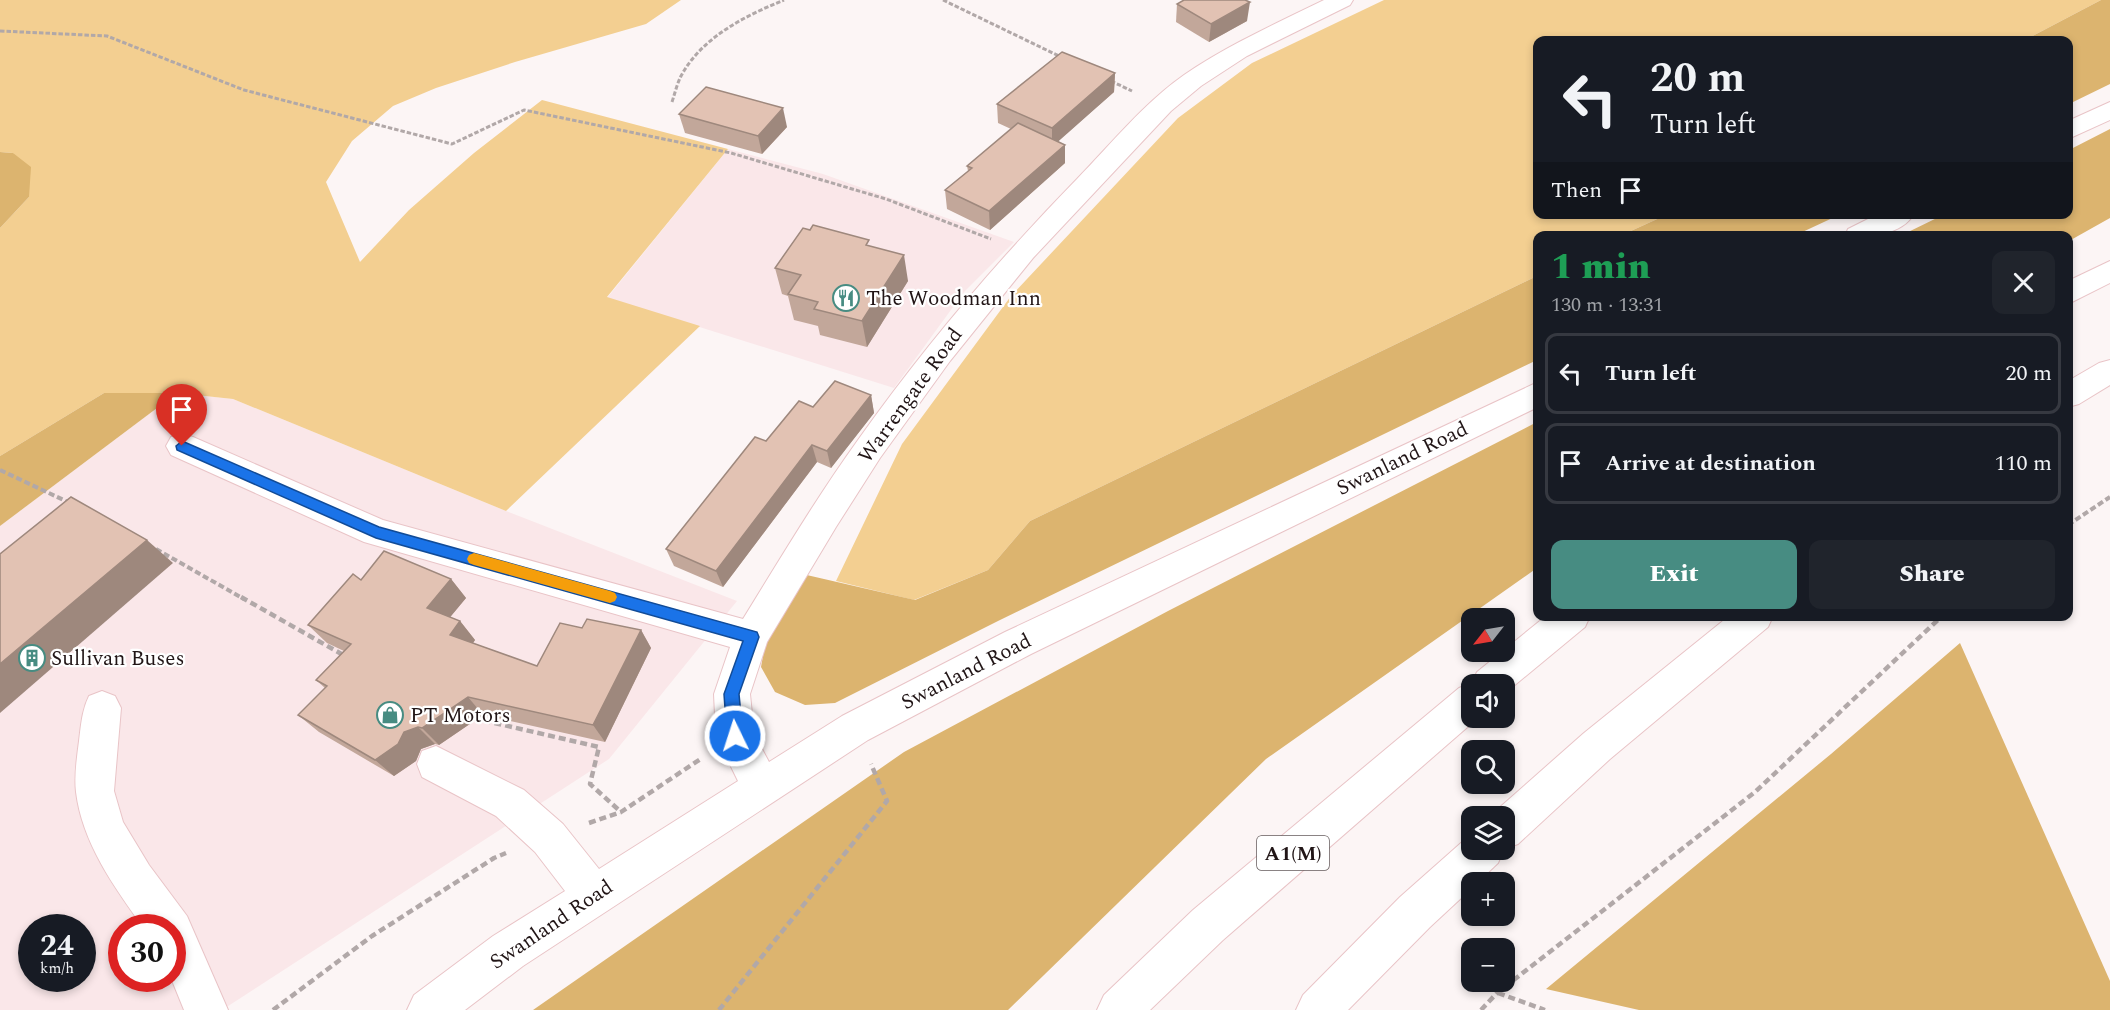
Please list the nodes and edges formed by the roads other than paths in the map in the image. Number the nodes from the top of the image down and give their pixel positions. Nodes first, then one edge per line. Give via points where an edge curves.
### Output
1 (1342, 0) edge
2 (2110, 110) edge
3 (2073, 128) edge
4 (1890, 219) edge
5 (1868, 231) edge
6 (2110, 271) edge
7 (2073, 291) edge
8 (2110, 371) edge
9 (2073, 393) edge
10 (1533, 395) edge
11 (182, 446) dead end
12 (1567, 621) edge
13 (1750, 621) edge
14 (751, 637) junction
15 (1502, 674) edge
16 (102, 708) dead end
17 (1461, 709) edge
18 (436, 764) dead end
19 (761, 786) junction
20 (1515, 820) edge
21 (1472, 860) edge
22 (594, 895) junction
23 (159, 914) edge
24 (186, 964) edge
25 (206, 1010) edge
26 (429, 1010) edge
27 (1119, 1010) edge
28 (1318, 1010) edge

1 - 14 main road, Warrengate Road via 1239,51 1192,81 1162,106 1023,251 939,352 869,449
2 - 3 main road
4 - 5 main road
6 - 7 main road
8 - 9 main road
10 - 19 main road, Swanland Road via 1018,643 855,728
11 - 14 main road via 376,532
12 - 15 main road
13 - 20 main road via 1597,746
14 - 19 main road, Warrengate Road via 732,694 735,736
16 - 23 main road via 95,790 105,826 131,877
17 - 27 main road, A1(M) via 1208,925
18 - 22 main road via 510,803 549,838
19 - 22 main road, Swanland Road
21 - 28 main road
22 - 26 main road, Swanland Road via 508,951
24 - 25 main road

